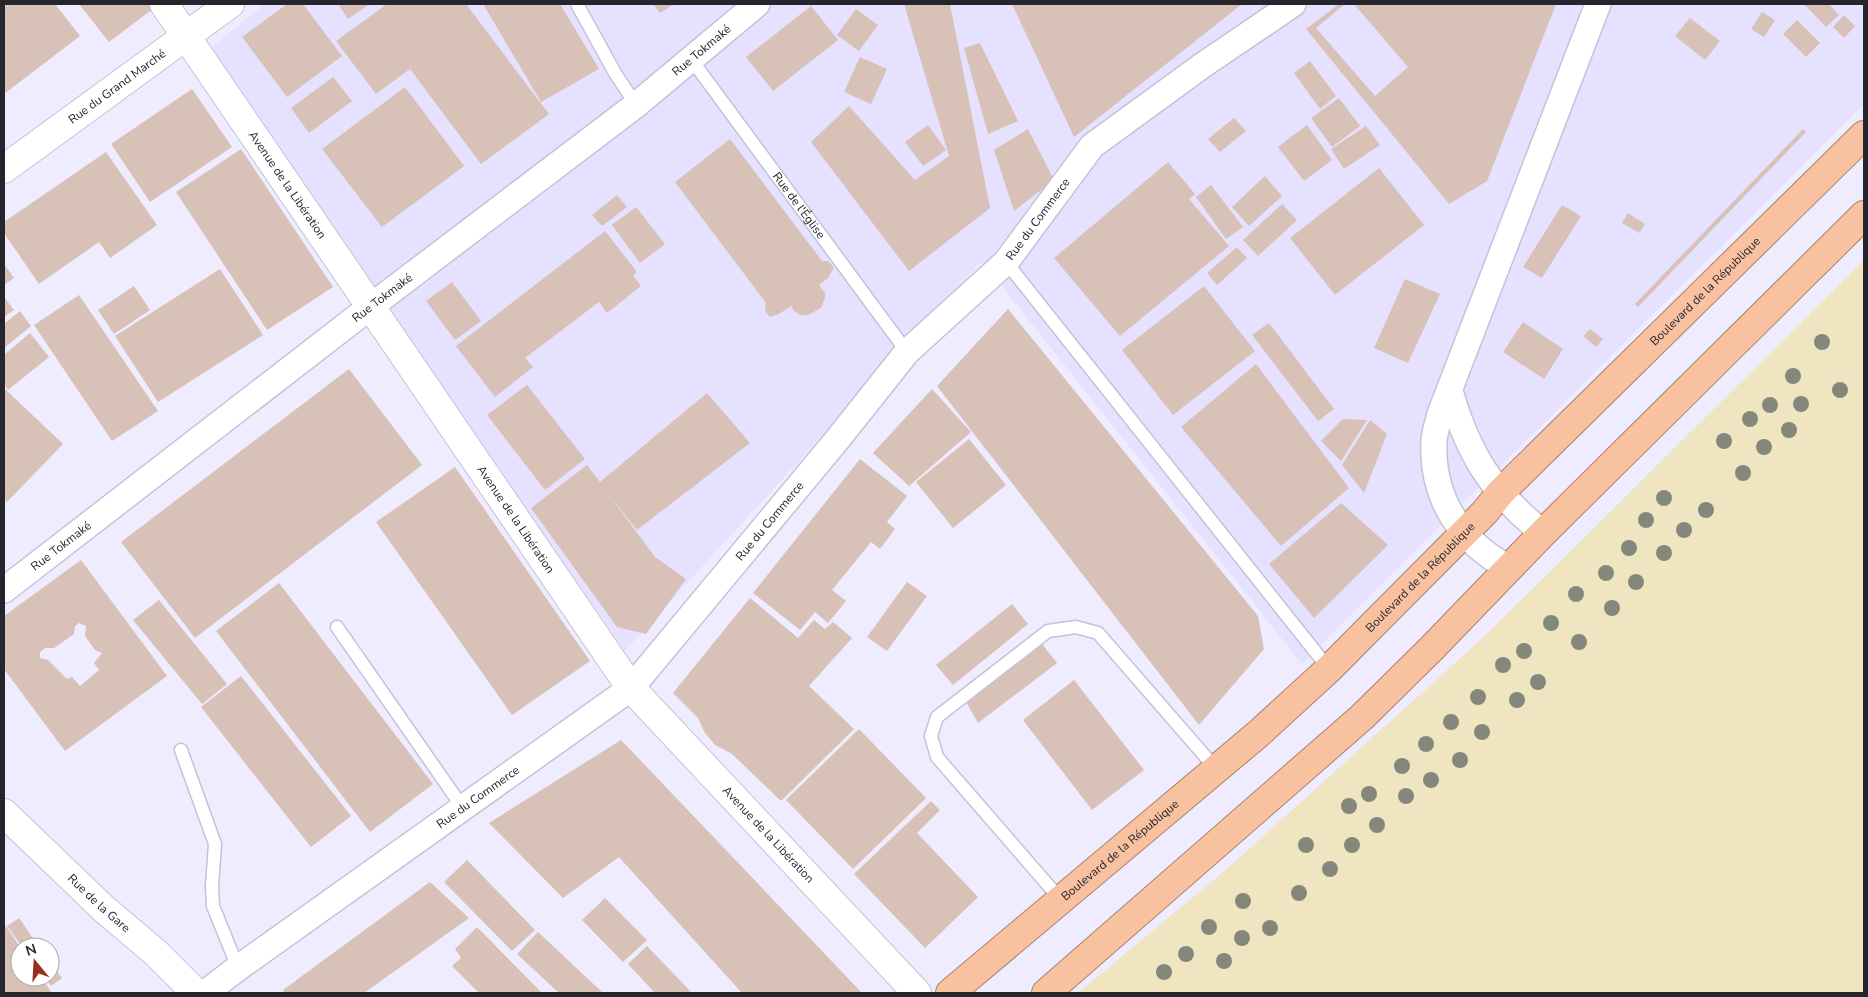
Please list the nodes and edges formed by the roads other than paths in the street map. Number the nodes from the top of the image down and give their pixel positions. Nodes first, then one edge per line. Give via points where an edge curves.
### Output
1 (164, 4) edge
2 (230, 4) edge
3 (577, 4) edge
4 (757, 4) edge
5 (1293, 4) edge
6 (1598, 4) edge
7 (186, 36) junction
8 (691, 60) junction
9 (636, 105) junction
10 (1864, 135) edge
11 (4, 169) edge
12 (1864, 215) edge
13 (1006, 262) junction
14 (370, 307) junction
15 (907, 352) junction
16 (1450, 391) junction
17 (1500, 494) junction
18 (1464, 533) junction
19 (1543, 533) junction
20 (1510, 568) junction
21 (4, 590) edge
22 (337, 627) dead end
23 (1329, 670) junction
24 (631, 688) junction
25 (182, 750) dead end
26 (1217, 770) junction
27 (462, 808) junction
28 (4, 813) edge
29 (1061, 900) junction
30 (238, 968) junction
31 (196, 993) edge
32 (205, 993) edge
33 (917, 993) edge
34 (950, 993) edge
35 (1046, 993) edge

1 - 7 main road, Avenue de la Libération
2 - 7 main road, Rue du Grand Marché
3 - 9 lane
4 - 8 street, Rue Tokmaké
5 - 13 street, Rue du Commerce via 1202,65 1092,146
6 - 16 street
7 - 11 main road, Rue du Grand Marché
7 - 14 main road, Avenue de la Libération
8 - 9 street, Rue Tokmaké
8 - 15 lane, Rue de l'Église
9 - 14 street, Rue Tokmaké
10 - 17 highway, Boulevard de la République
12 - 19 highway
13 - 15 street, Rue du Commerce
13 - 23 lane
14 - 21 street, Rue Tokmaké
14 - 24 main road, Avenue de la Libération
15 - 24 street, Rue du Commerce
16 - 17 street via 1468,445
16 - 18 street via 1436,430 1434,464 1449,512
17 - 18 highway, Boulevard de la République
17 - 19 street
18 - 20 street via 1492,559
18 - 23 highway, Boulevard de la République
19 - 20 highway
20 - 35 highway via 1362,717
22 - 27 lane
23 - 26 highway, Boulevard de la République
24 - 27 street, Rue du Commerce
24 - 33 main road, Avenue de la Libération
25 - 30 lane via 215,844 214,906
26 - 29 highway, Boulevard de la République
26 - 29 lane via 1098,633 1076,627 1048,631 937,717 931,736 937,757
27 - 30 street, Rue du Commerce
28 - 31 main road, Rue de la Gare
29 - 34 highway, Boulevard de la République
30 - 32 street, Rue du Commerce

